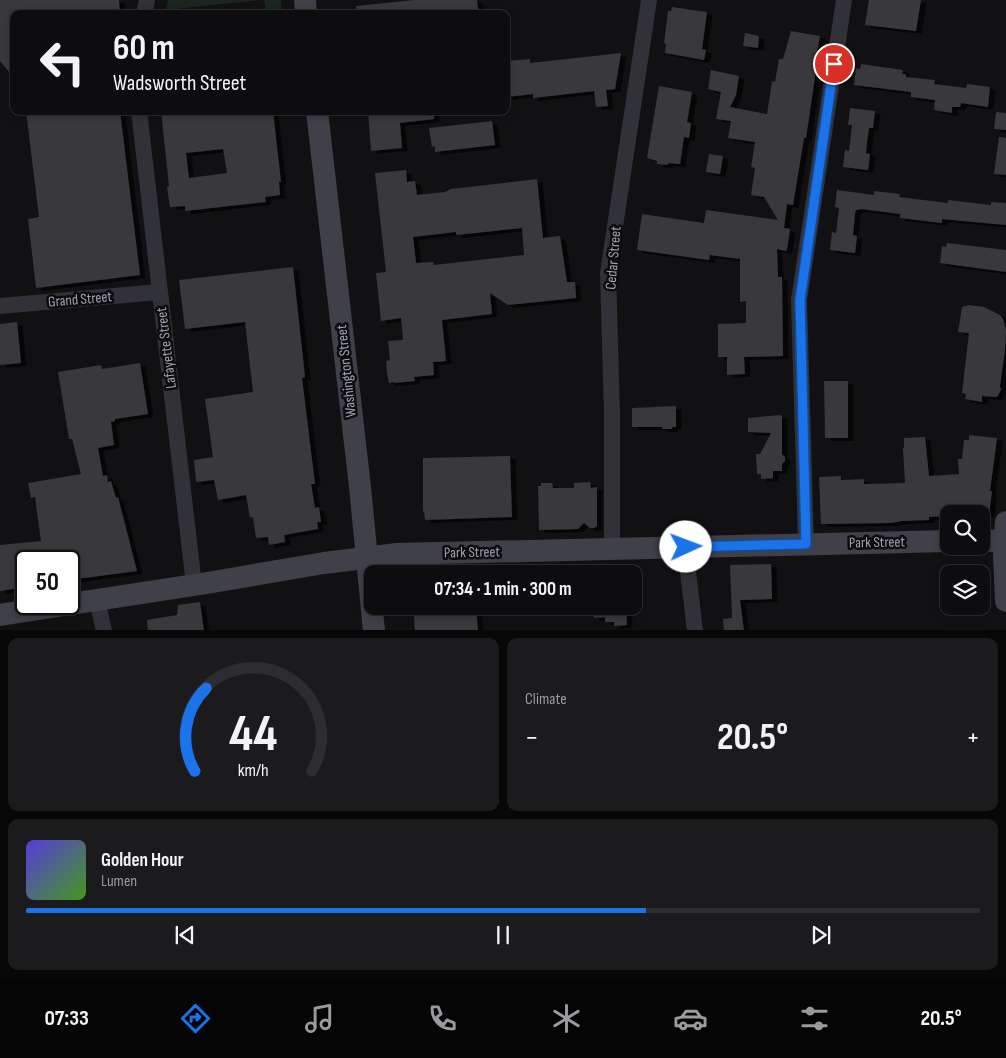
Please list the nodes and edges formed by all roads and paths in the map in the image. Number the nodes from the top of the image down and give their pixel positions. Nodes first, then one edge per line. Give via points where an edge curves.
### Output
1 (649, 0) edge
2 (844, 0) edge
3 (138, 115) edge
4 (317, 115) edge
5 (159, 292) junction
6 (0, 306) edge
7 (1006, 534) edge
8 (990, 538) edge
9 (940, 541) edge
10 (806, 544) junction
11 (686, 547) junction
12 (612, 549) junction
13 (366, 557) junction
14 (194, 585) junction
15 (97, 600) junction
16 (1006, 601) edge
17 (0, 615) edge
18 (104, 630) edge
19 (374, 630) edge
20 (695, 630) edge

1 - 12 street, Cedar Street via 608,273
2 - 10 street via 800,300
3 - 5 street, Lafayette Street
4 - 13 main road, Washington Street
5 - 6 street, Grand Street
5 - 14 street, Lafayette Street
7 - 8 main road
7 - 16 main road
9 - 10 main road, Park Street
10 - 11 main road, Park Street
11 - 12 main road, Park Street
11 - 20 street
12 - 13 main road, Park Street
13 - 14 main road, Park Street
13 - 19 main road, Washington Street
14 - 15 main road, Park Street
15 - 17 main road, Park Street
15 - 18 street

